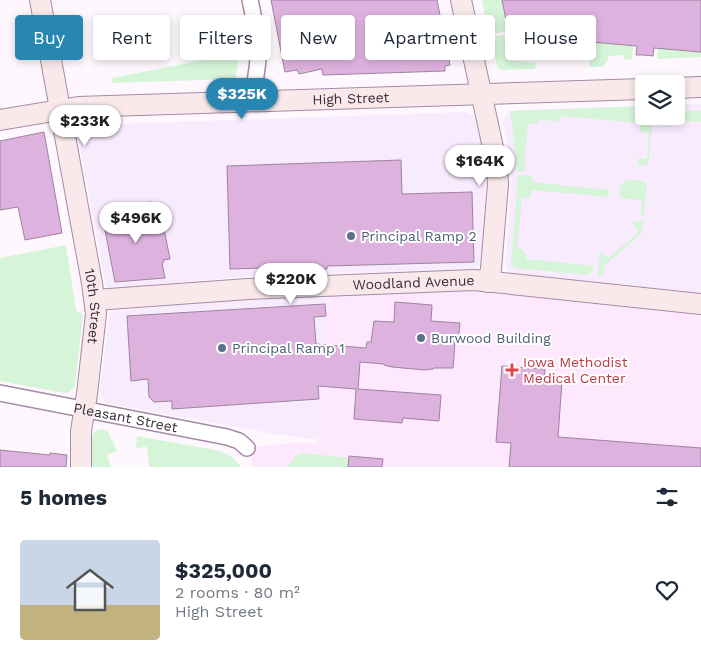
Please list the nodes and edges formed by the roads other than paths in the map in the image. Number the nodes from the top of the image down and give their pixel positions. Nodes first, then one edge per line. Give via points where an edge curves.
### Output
1 (40, 0) edge
2 (250, 0) edge
3 (461, 0) edge
4 (701, 87) edge
5 (685, 88) edge
6 (635, 89) edge
7 (482, 95) junction
8 (251, 102) junction
9 (60, 109) junction
10 (0, 120) edge
11 (488, 282) junction
12 (95, 300) junction
13 (701, 304) edge
14 (0, 393) edge
15 (84, 410) junction
16 (247, 448) dead end
17 (81, 467) edge

1 - 9 street, 10th Street
2 - 8 street via 258,53
3 - 7 street
4 - 5 street
6 - 7 street, High Street
7 - 8 street, High Street
7 - 11 street via 498,184
8 - 9 street, High Street
9 - 10 street, High Street
9 - 12 street, 10th Street
11 - 12 street, Woodland Avenue via 248,289
11 - 13 street, Woodland Avenue
12 - 15 street, 10th Street
14 - 15 street, Pleasant Street
15 - 16 street, Pleasant Street via 227,437
15 - 17 street, 10th Street

